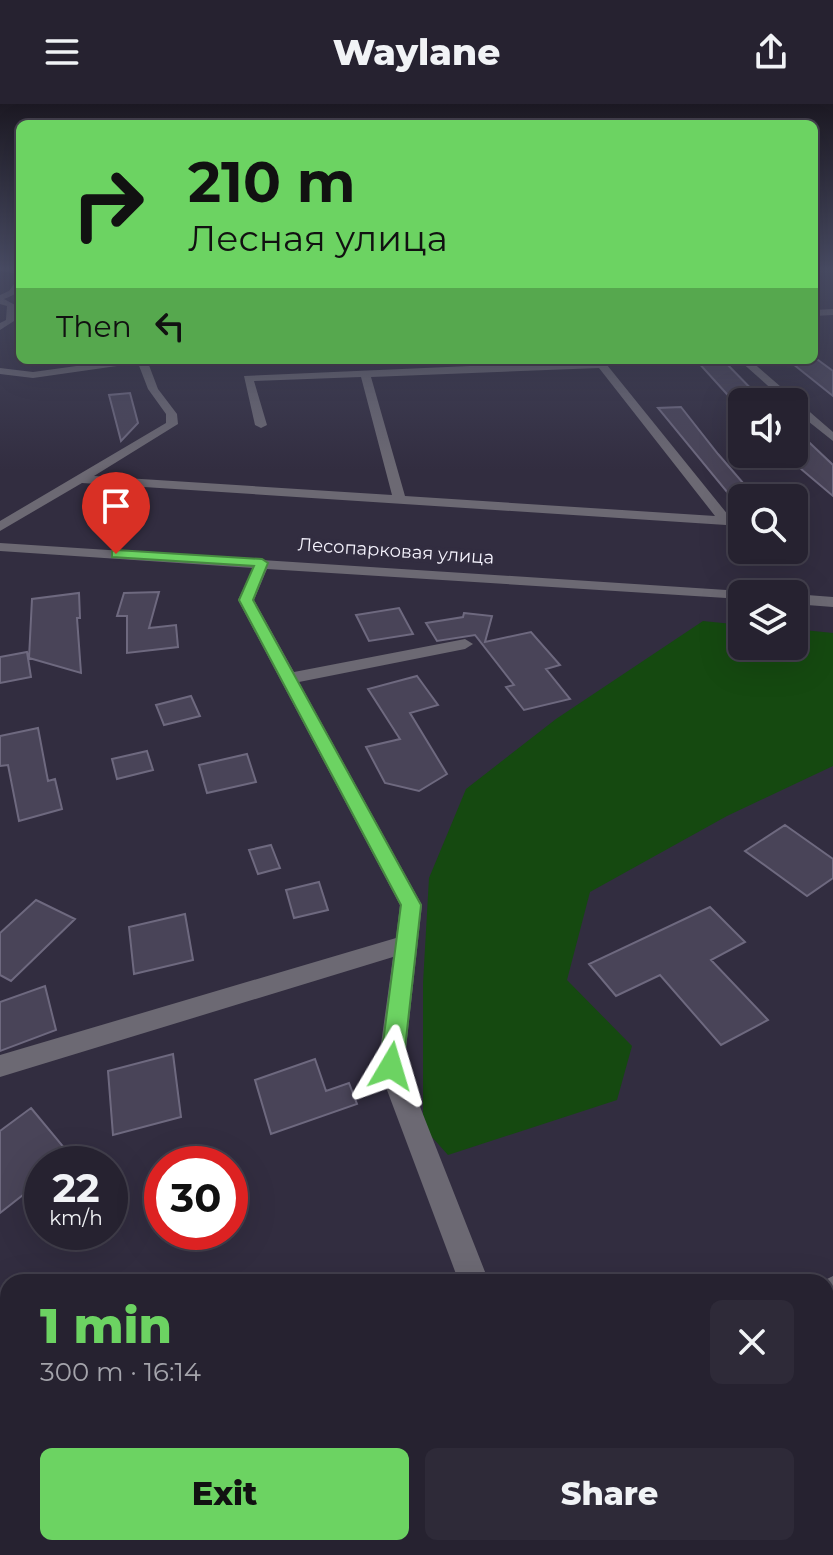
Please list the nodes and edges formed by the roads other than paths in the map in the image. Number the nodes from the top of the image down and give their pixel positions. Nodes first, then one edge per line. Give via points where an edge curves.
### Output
1 (113, 364) edge
2 (144, 364) edge
3 (579, 364) edge
4 (601, 364) edge
5 (749, 364) edge
6 (0, 371) edge
7 (365, 374) junction
8 (776, 388) edge
9 (808, 416) edge
10 (261, 425) dead end
11 (831, 435) edge
12 (80, 479) junction
13 (400, 500) junction
14 (0, 527) edge
15 (0, 547) edge
16 (262, 563) junction
17 (728, 594) edge
18 (808, 600) edge
19 (833, 602) edge
20 (465, 644) dead end
21 (291, 678) junction
22 (406, 944) junction
23 (0, 1066) edge
24 (471, 1274) edge

1 - 6 street via 33,375
2 - 12 street via 172,424
3 - 7 street
4 - 13 street via 726,521
5 - 8 street
7 - 10 street via 248,378
7 - 13 street
9 - 11 street
12 - 13 street
12 - 14 street
15 - 16 street, Лесопарковая улица
16 - 17 street, Лесопарковая улица
16 - 21 street via 246,600
18 - 19 street
20 - 21 street
21 - 22 street via 411,905
22 - 23 street
22 - 24 street via 391,1066

